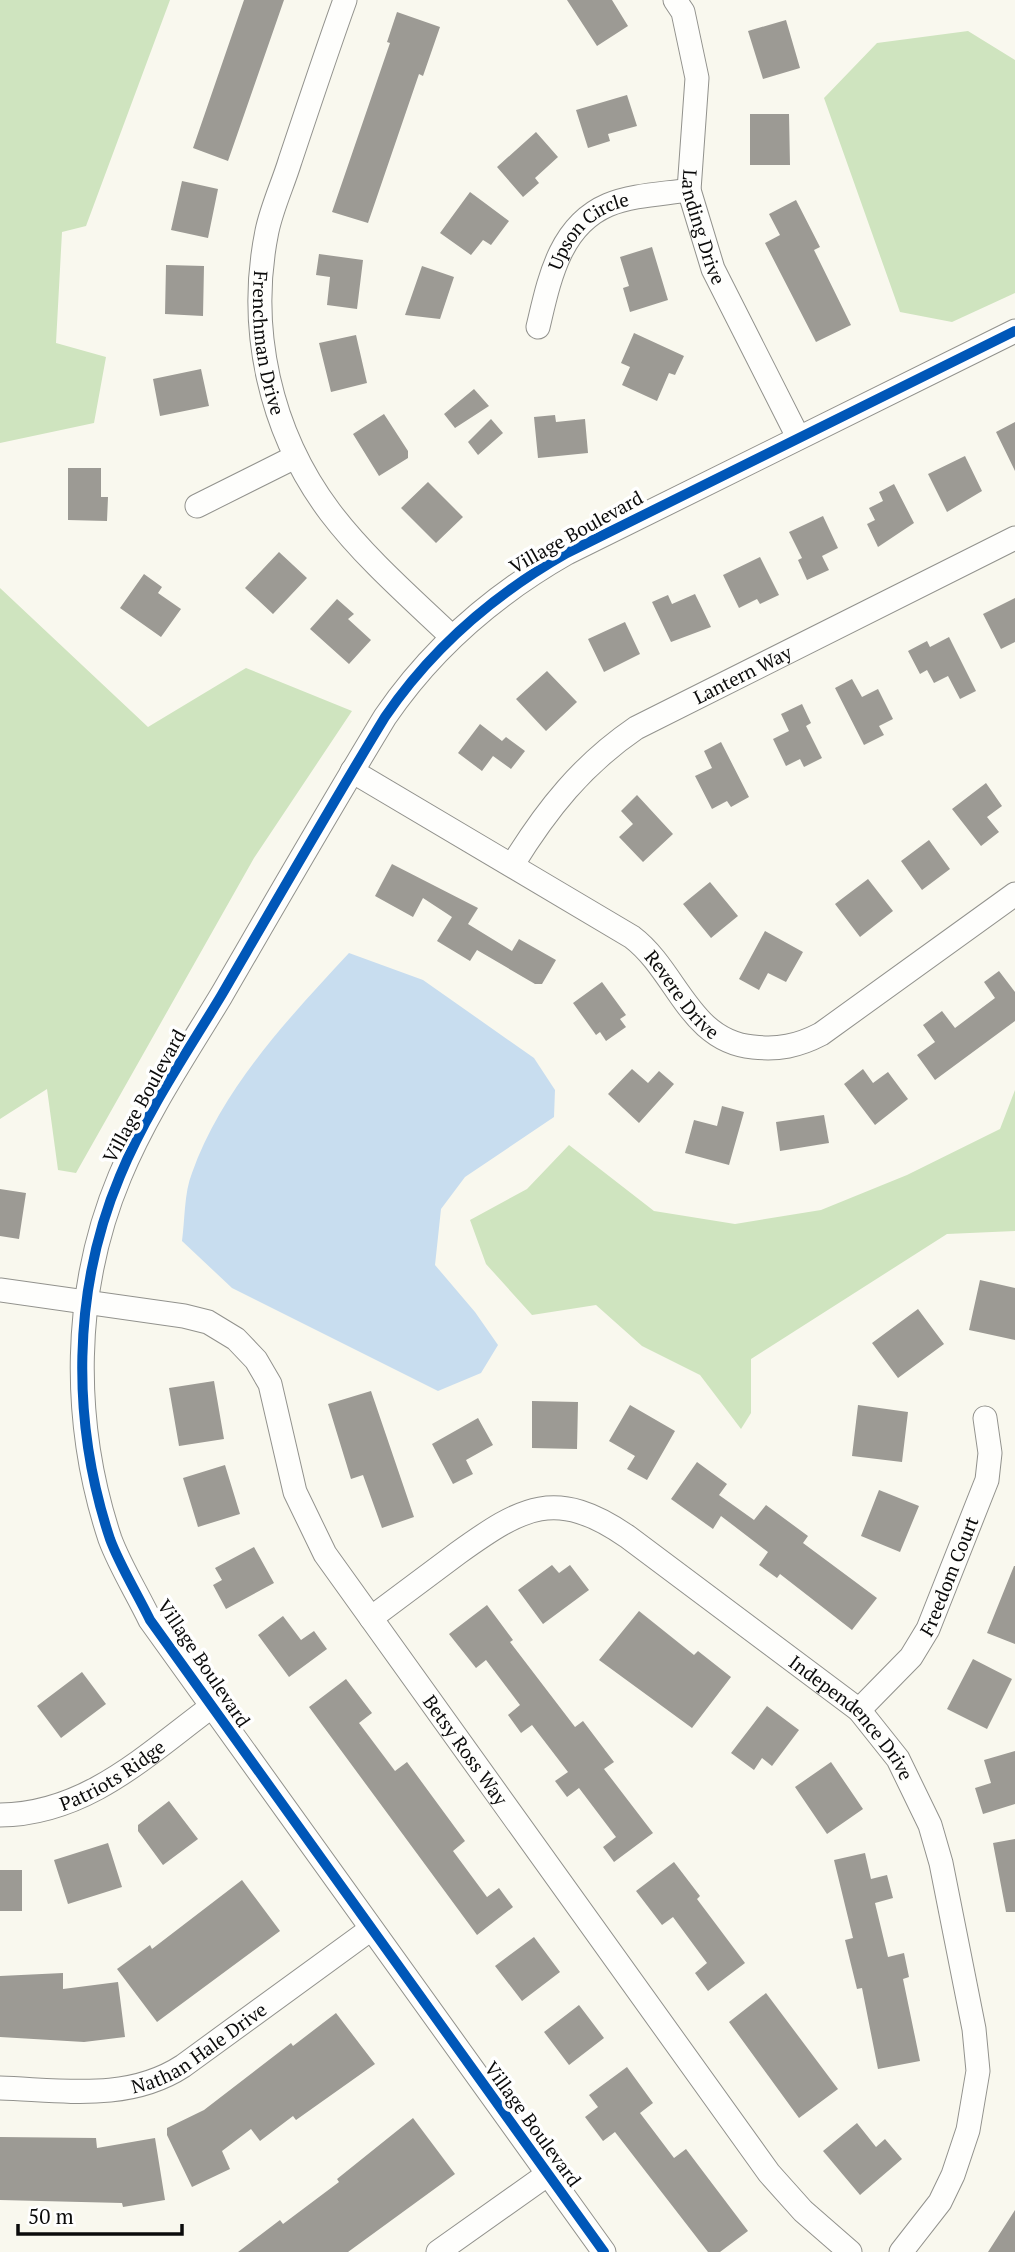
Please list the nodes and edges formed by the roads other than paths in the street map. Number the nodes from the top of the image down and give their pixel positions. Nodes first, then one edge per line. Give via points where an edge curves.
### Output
1 (345, 0) edge
2 (675, 0) edge
3 (689, 190) junction
4 (538, 327) dead end
5 (1015, 331) edge
6 (798, 437) junction
7 (295, 457) junction
8 (197, 506) dead end
9 (1015, 538) edge
10 (452, 637) junction
11 (352, 771) junction
12 (513, 864) junction
13 (1015, 894) edge
14 (0, 1290) edge
15 (86, 1301) junction
16 (985, 1418) dead end
17 (371, 1618) junction
18 (211, 1707) junction
19 (859, 1710) junction
20 (0, 1815) edge
21 (371, 1928) junction
22 (0, 2088) edge
23 (548, 2174) junction
24 (439, 2252) edge
25 (604, 2252) edge
26 (850, 2252) edge
27 (901, 2252) edge

1 - 7 street, Frenchman Drive via 267,230 260,281 261,346 274,402
2 - 3 street, Landing Drive via 683,12 697,78
3 - 4 street, Upson Circle via 608,205 581,222 552,266
3 - 6 street, Landing Drive via 713,269
5 - 6 street, Village Boulevard
6 - 10 street, Village Boulevard via 531,573
7 - 8 street
7 - 10 street, Frenchman Drive via 330,512 361,548
9 - 12 street, Lantern Way via 636,728 593,759 569,784
10 - 11 street, Village Boulevard via 396,701
11 - 12 street, Revere Drive
11 - 15 street, Village Boulevard via 132,1150 107,1208
12 - 13 street, Revere Drive via 641,943 688,1008 717,1036 768,1049 799,1044 829,1030
14 - 15 street
15 - 17 street, Betsy Ross Way via 196,1318 219,1327 250,1353 273,1393 291,1479 305,1516 325,1555
15 - 18 street, Village Boulevard via 84,1411 93,1478 111,1541 150,1620
16 - 19 street, Freedom Court via 990,1453 987,1480 928,1629 911,1657
17 - 19 street, Independence Drive via 511,1517 541,1508 578,1511 603,1520 628,1537
17 - 26 street, Betsy Ross Way via 769,2173
18 - 20 street, Patriots Ridge via 103,1786 78,1799 49,1810
18 - 21 street, Village Boulevard
19 - 27 street, Independence Drive via 906,1773 935,1840 977,2055 974,2106 958,2163 940,2202
21 - 22 street, Nathan Hale Drive via 155,2082 113,2091
21 - 23 street, Village Boulevard
23 - 24 street
23 - 25 street, Village Boulevard

